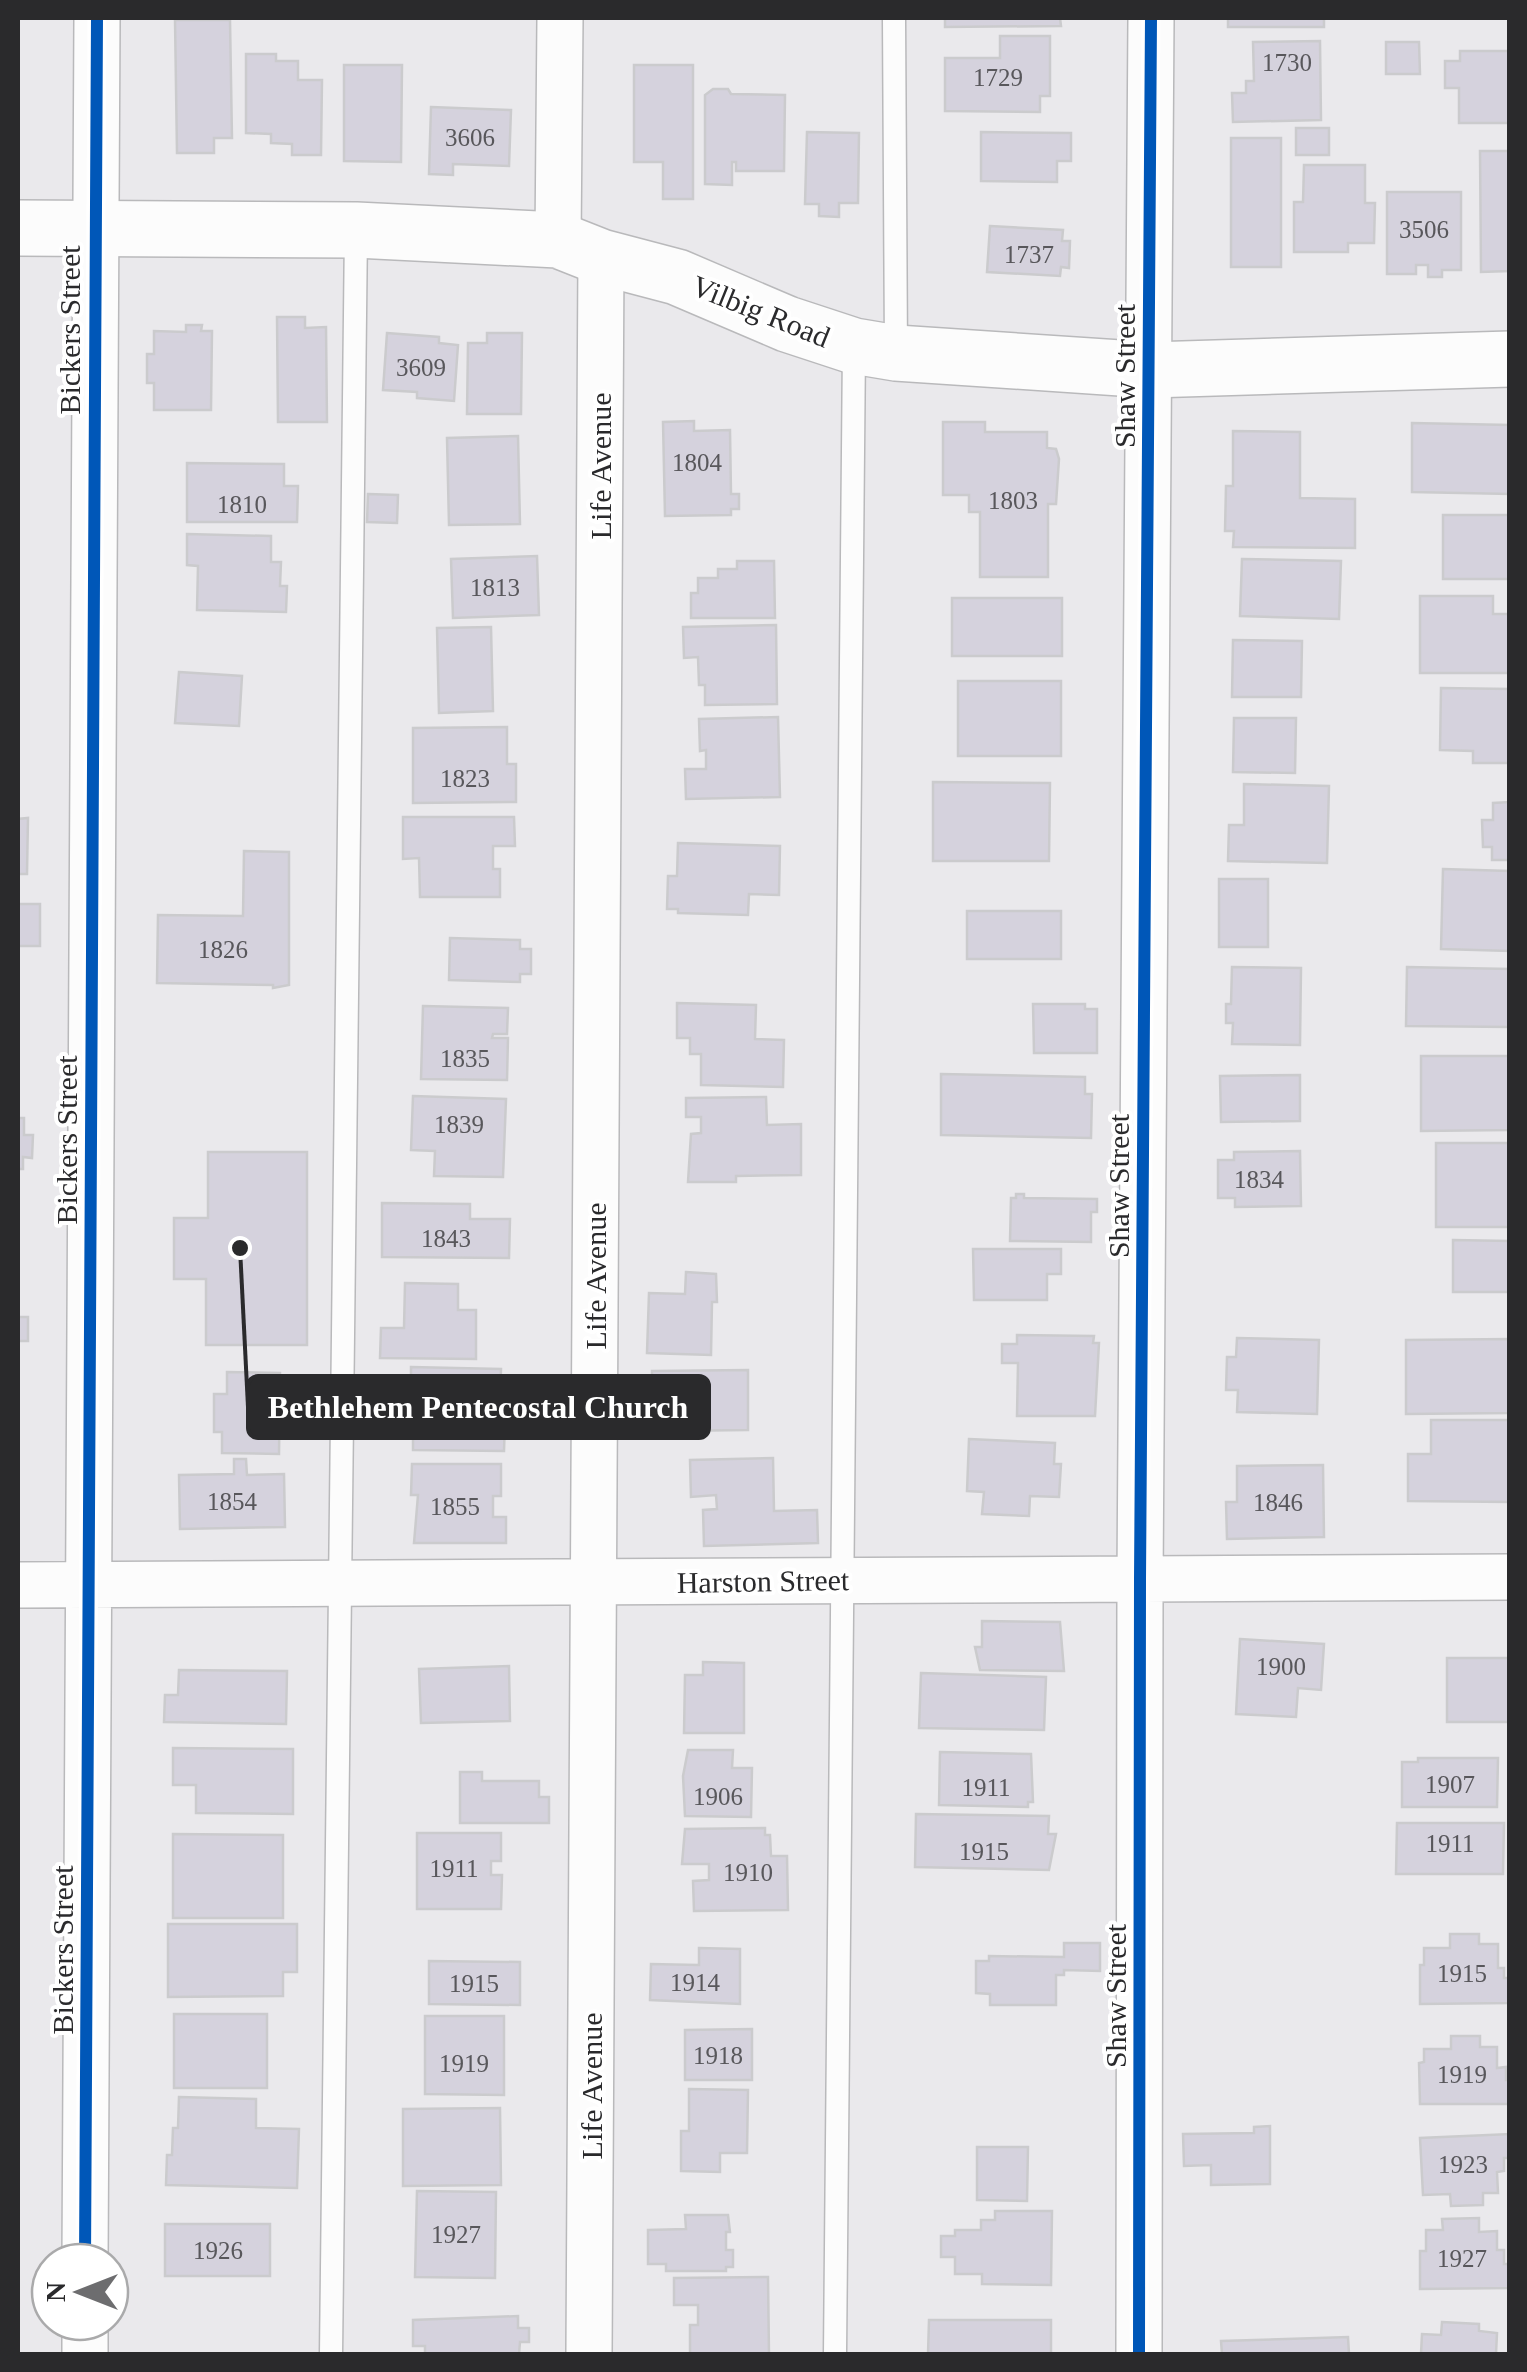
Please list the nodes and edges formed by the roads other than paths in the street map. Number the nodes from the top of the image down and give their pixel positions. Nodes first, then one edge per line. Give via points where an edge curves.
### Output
1 (98, 18) edge
2 (560, 18) edge
3 (894, 18) edge
4 (1151, 18) edge
5 (18, 228) edge
6 (95, 229) junction
7 (356, 230) junction
8 (580, 248) junction
9 (875, 350) junction
10 (1510, 360) edge
11 (1150, 370) junction
12 (1510, 1577) edge
13 (1140, 1579) junction
14 (840, 1580) junction
15 (593, 1582) junction
16 (88, 1584) junction
17 (18, 1585) edge
18 (342, 1585) junction
19 (86, 2242) edge
20 (331, 2354) edge
21 (589, 2354) edge
22 (835, 2354) edge
23 (1140, 2354) edge

1 - 6 street, Bickers Street
2 - 8 street, Life Avenue
3 - 9 lane
4 - 11 street, Shaw Street
5 - 6 street, Vilbig Road
6 - 7 street, Vilbig Road
6 - 16 street, Bickers Street
7 - 8 street, Vilbig Road
7 - 18 lane
8 - 9 street, Vilbig Road
8 - 15 street, Life Avenue
9 - 11 street, Vilbig Road
9 - 14 lane
10 - 11 street, Vilbig Road
11 - 13 street, Shaw Street
12 - 13 street, Harston Street
13 - 14 street, Harston Street
13 - 23 street, Shaw Street
14 - 15 street, Harston Street
14 - 22 lane
15 - 18 street, Harston Street
15 - 21 street, Life Avenue
16 - 17 street, Harston Street
16 - 18 street, Harston Street
16 - 19 street, Bickers Street
18 - 20 lane

